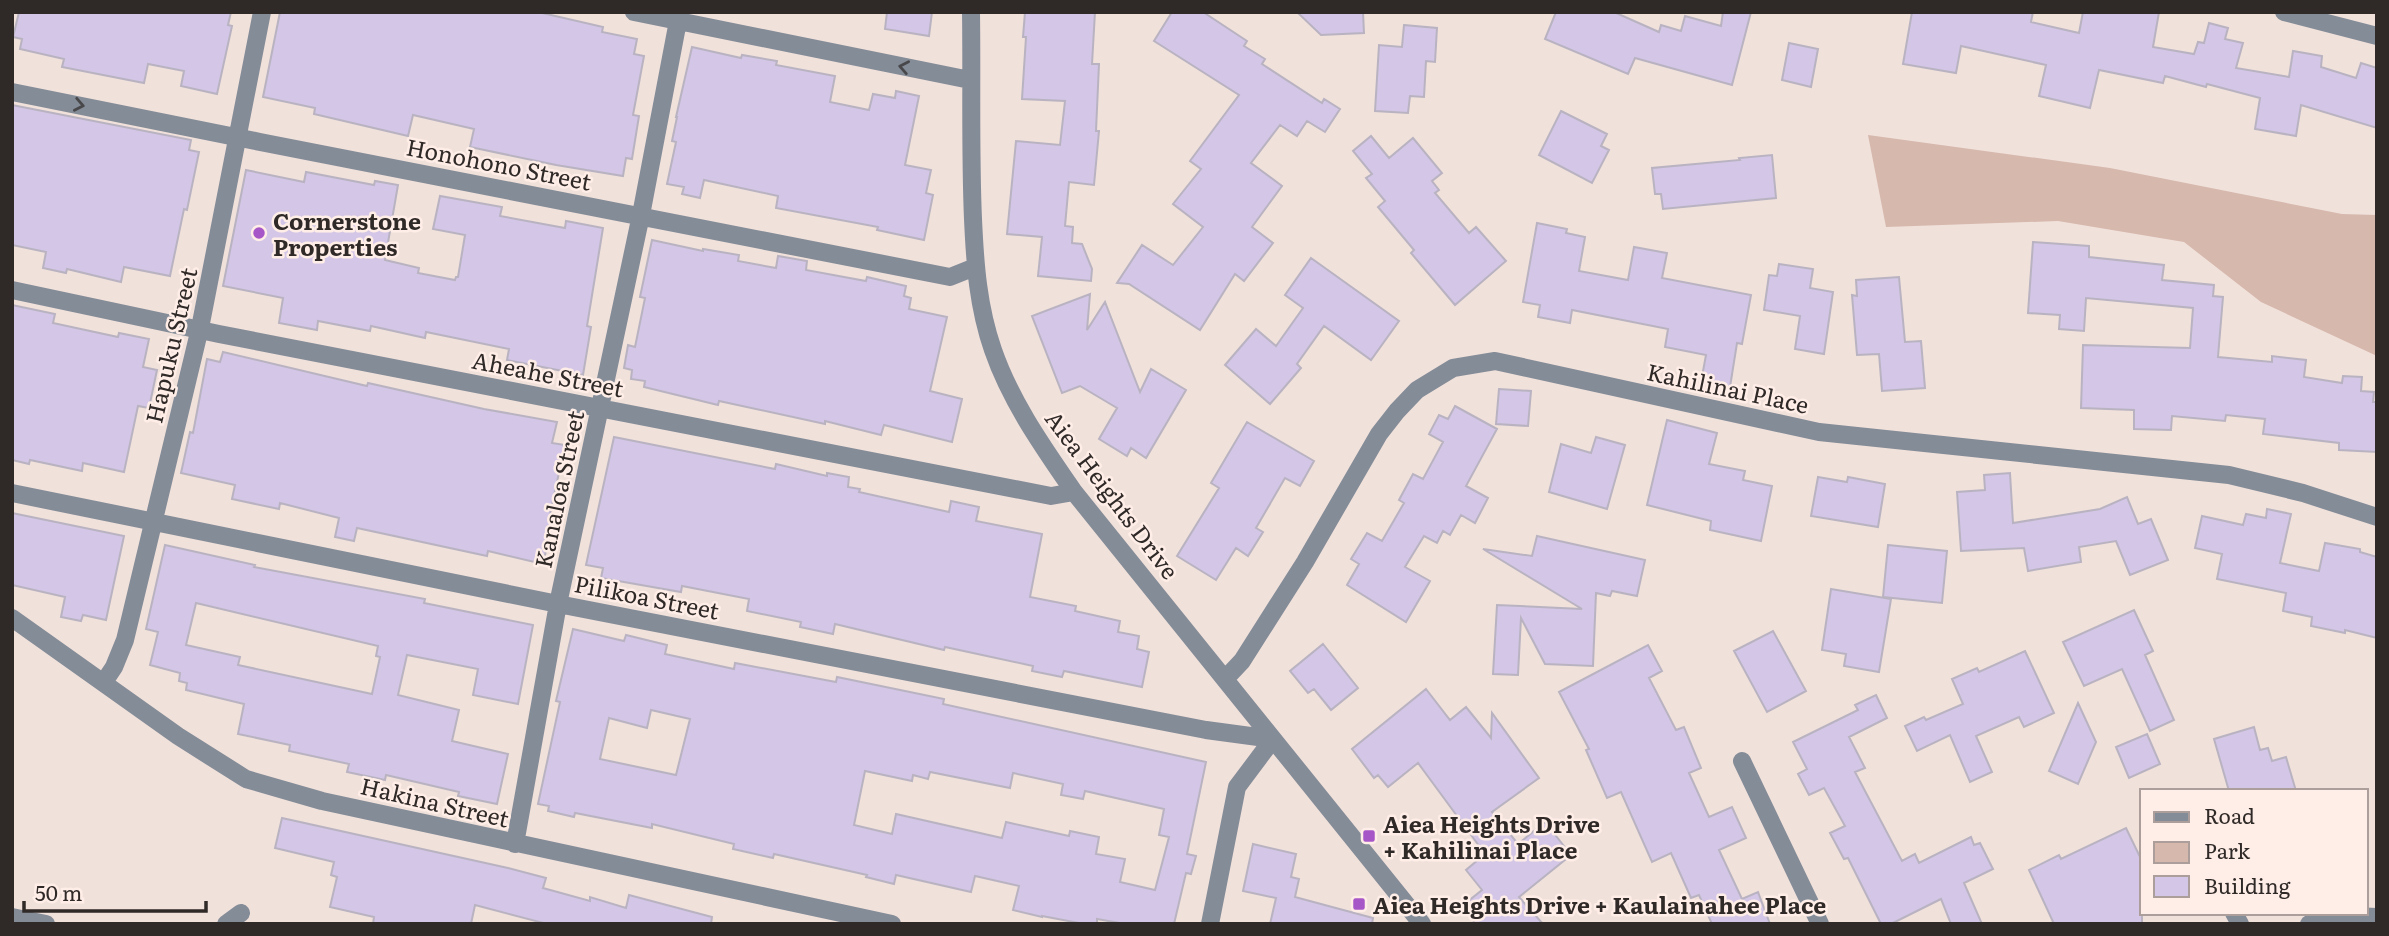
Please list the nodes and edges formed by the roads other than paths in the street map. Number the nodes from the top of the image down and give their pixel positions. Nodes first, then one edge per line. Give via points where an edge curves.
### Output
1 (262, 12) edge
2 (634, 12) edge
3 (971, 12) edge
4 (2284, 12) edge
5 (678, 21) junction
6 (2377, 36) edge
7 (970, 80) junction
8 (12, 92) edge
9 (238, 136) junction
10 (641, 215) junction
11 (975, 267) junction
12 (12, 290) edge
13 (200, 328) junction
14 (600, 408) junction
15 (12, 492) edge
16 (1074, 492) junction
17 (2377, 517) edge
18 (154, 521) junction
19 (558, 604) junction
20 (12, 618) edge
21 (1226, 678) junction
22 (104, 682) junction
23 (1273, 739) junction
24 (1742, 761) dead end
25 (515, 844) junction
26 (242, 913) dead end
27 (12, 917) edge
28 (2377, 918) edge
29 (46, 924) edge
30 (226, 924) edge
31 (892, 924) edge
32 (1210, 924) edge
33 (1422, 924) edge
34 (1820, 924) edge
35 (2309, 924) edge

1 - 9 street, Hapuku Street
2 - 5 street
3 - 7 street, Aiea Heights Drive
4 - 6 street
7 -> 5 street
5 - 10 street, Kanaloa Street
7 - 11 street, Aiea Heights Drive
8 -> 9 street, Honohono Street
9 - 10 street, Honohono Street
9 - 13 street, Hapuku Street
10 - 11 street, Honohono Street via 950,277
10 - 14 street, Kanaloa Street
11 - 16 street, Aiea Heights Drive via 981,311 1010,392
12 - 13 street, Aheahe Street
13 - 14 street, Aheahe Street
13 - 18 street, Hapuku Street
14 - 16 street, Aheahe Street via 1051,496
14 - 19 street, Kanaloa Street
15 - 18 street, Pilikoa Street
16 - 21 street, Aiea Heights Drive
17 - 21 street, Kahilinai Place via 2229,475 1819,432 1495,361 1452,368 1417,390 1396,411 1242,661
18 - 19 street, Pilikoa Street
18 - 22 street, Hapuku Street via 125,640
19 - 23 street, Pilikoa Street via 1206,730
19 - 25 street, Kanaloa Street
20 - 22 street, Hakina Street
21 - 23 street, Aiea Heights Drive
22 - 25 street, Hakina Street via 246,779 322,801
23 - 32 street via 1237,788
23 - 33 street, Aiea Heights Drive
24 - 34 street
25 - 31 street, Hakina Street
26 - 30 street
27 - 29 street
28 - 35 street via 2330,915

